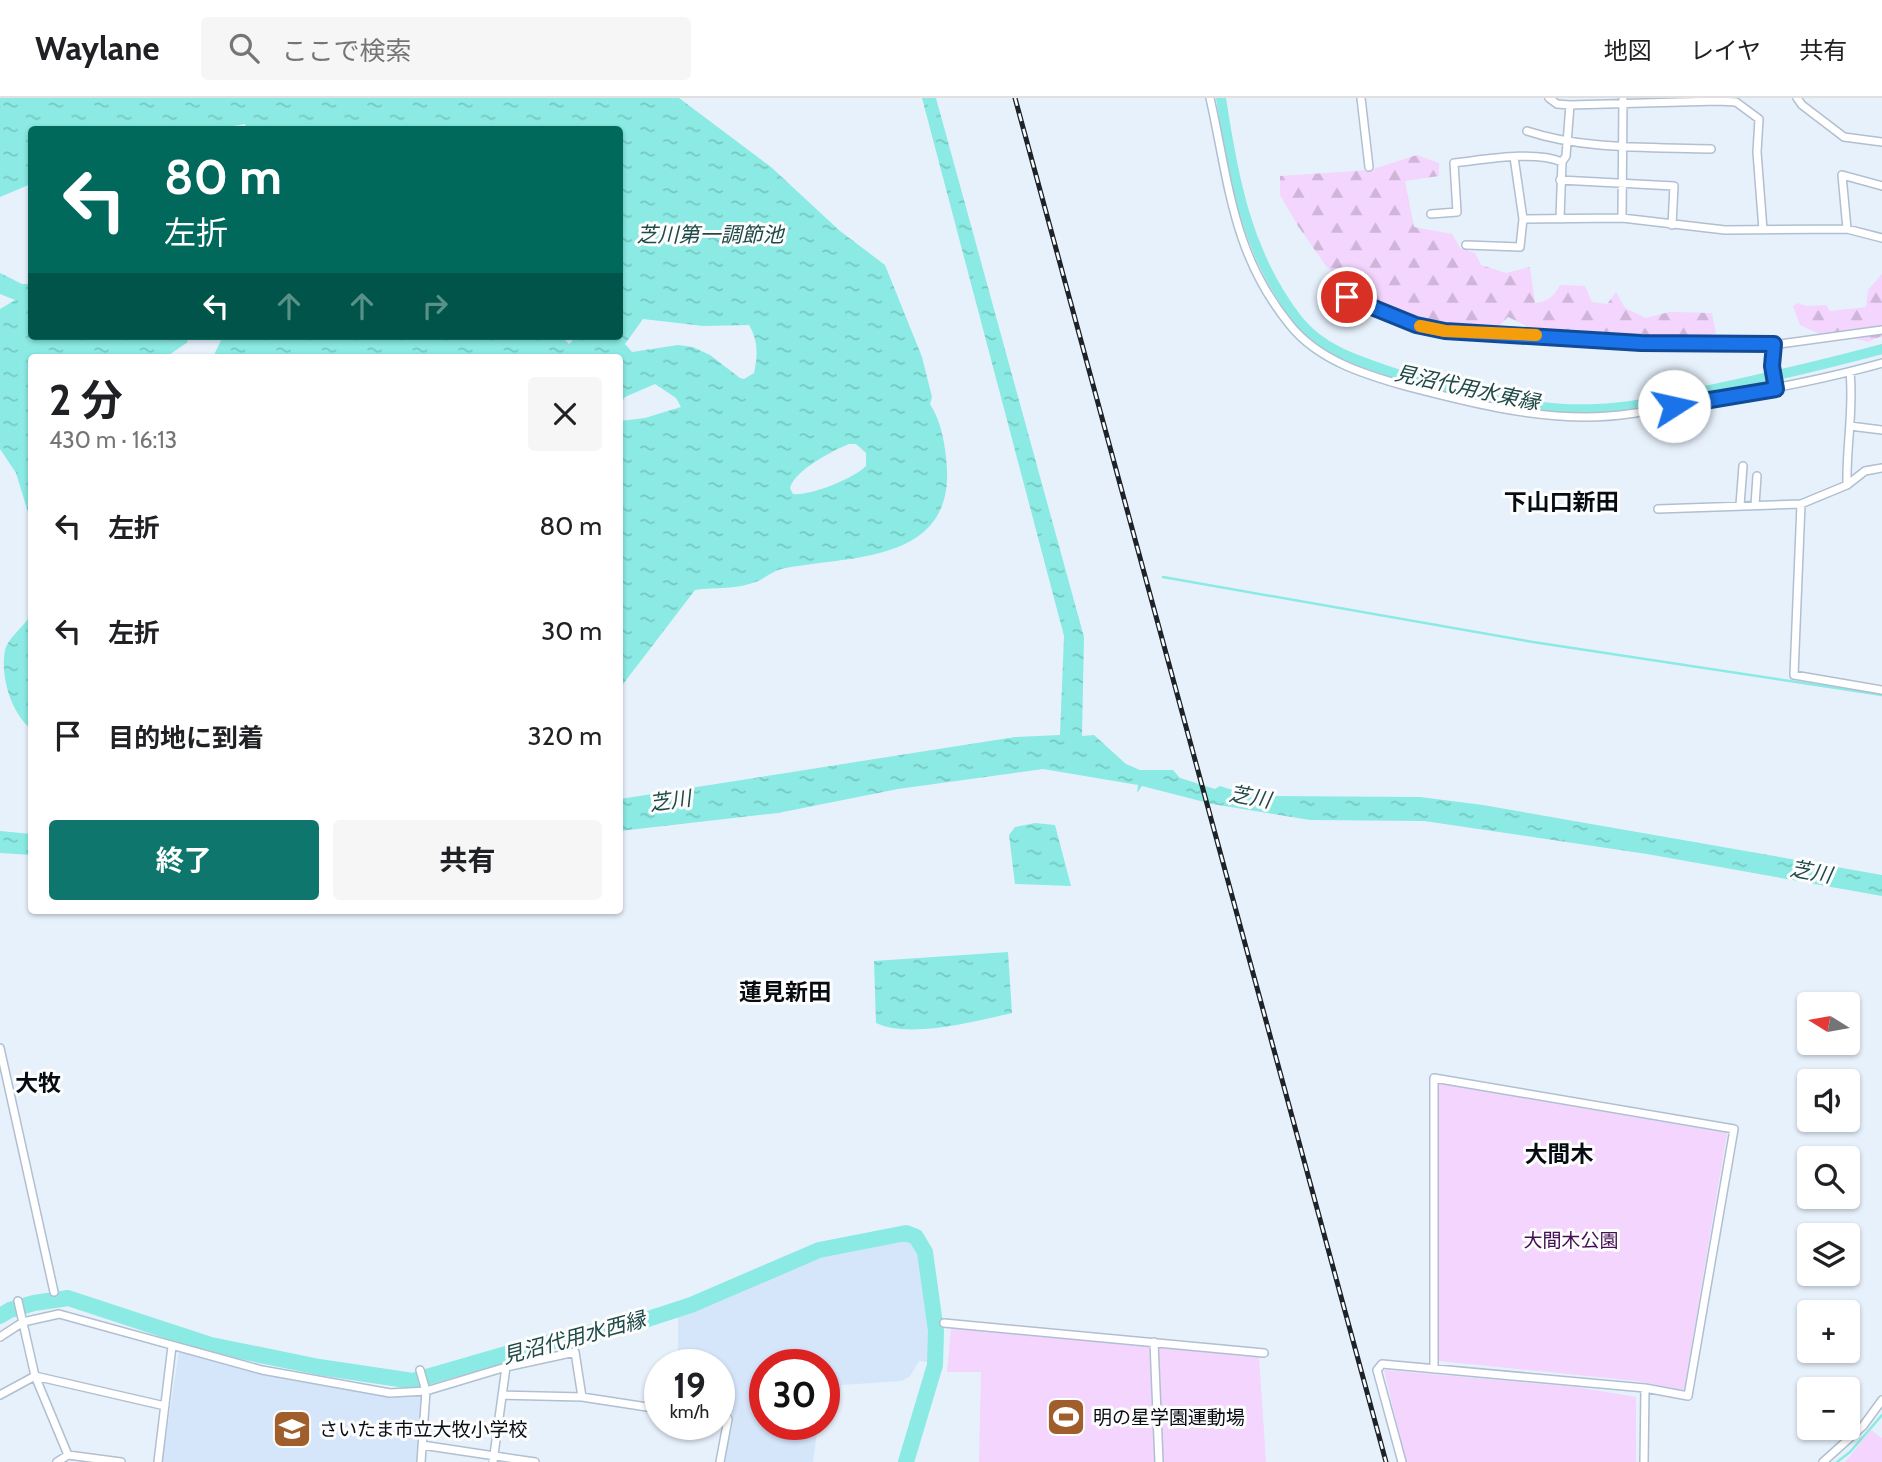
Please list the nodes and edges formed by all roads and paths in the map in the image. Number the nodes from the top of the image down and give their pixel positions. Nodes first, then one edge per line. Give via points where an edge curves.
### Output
1 (1210, 98) edge
2 (1361, 98) edge
3 (1549, 98) edge
4 (1750, 98) edge
5 (1797, 98) edge
6 (1623, 102) edge
7 (1570, 105) junction
8 (1744, 107) junction
9 (1527, 131) dead end
10 (1567, 140) junction
11 (1882, 142) edge
12 (1623, 146) junction
13 (1711, 149) dead end
14 (1514, 157) junction
15 (1562, 162) junction
16 (1369, 167) dead end
17 (1560, 180) junction
18 (1624, 181) junction
19 (1882, 186) edge
20 (1431, 214) dead end
21 (1622, 218) junction
22 (1523, 219) junction
23 (1560, 219) junction
24 (1672, 225) junction
25 (1847, 229) junction
26 (1763, 230) junction
27 (1882, 239) edge
28 (1466, 245) dead end
29 (1347, 297) dead end
30 (1882, 330) edge
31 (1774, 344) junction
32 (1882, 363) edge
33 (1850, 372) junction
34 (1775, 386) junction
35 (1850, 426) junction
36 (1882, 430) edge
37 (1744, 466) dead end
38 (1882, 468) edge
39 (1757, 476) dead end
40 (1847, 485) junction
41 (1801, 504) junction
42 (1740, 505) junction
43 (1755, 505) junction
44 (1658, 509) dead end
45 (1882, 690) edge
46 (0, 1048) edge
47 (54, 1292) dead end
48 (18, 1301) dead end
49 (23, 1322) junction
50 (944, 1322) dead end
51 (0, 1337) edge
52 (1154, 1342) junction
53 (172, 1346) junction
54 (1264, 1353) dead end
55 (506, 1367) junction
56 (1434, 1369) junction
57 (420, 1370) dead end
58 (35, 1376) junction
59 (425, 1387) junction
60 (1645, 1388) junction
61 (0, 1395) edge
62 (502, 1395) junction
63 (582, 1396) junction
64 (1882, 1401) edge
65 (165, 1406) junction
66 (644, 1406) edge
67 (724, 1440) edge
68 (422, 1445) junction
69 (68, 1455) junction
70 (493, 1459) edge
71 (57, 1462) edge
72 (118, 1462) edge
73 (158, 1462) edge
74 (421, 1462) edge
75 (535, 1462) edge
76 (720, 1462) edge
77 (1159, 1462) edge
78 (1402, 1462) edge
79 (1644, 1462) edge
80 (1822, 1462) edge

1 - 34 street via 1226,191 1241,239 1263,284 1296,332 1347,367 1470,403 1583,417 1629,414
2 - 16 street
3 - 7 street
4 - 8 street
5 - 11 street via 1844,136
6 - 7 street
6 - 8 street via 1709,100
6 - 12 street
7 - 10 street
8 - 26 street via 1759,119
9 - 10 street
10 - 12 street
10 - 15 street
12 - 13 street
12 - 18 street
14 - 15 street
14 - 20 street via 1454,163 1457,212
14 - 22 street
15 - 17 street
17 - 18 street
17 - 23 street
18 - 21 street
18 - 24 street via 1674,186
19 - 25 street via 1842,175
21 - 23 street
21 - 24 street
22 - 23 street
22 - 28 street via 1520,247
24 - 26 street
25 - 26 street
25 - 27 street
29 - 31 street via 1416,325 1445,331 1631,342
30 - 31 street
31 - 34 street
32 - 33 street
33 - 34 street
33 - 35 street
35 - 36 street
35 - 40 street
37 - 42 street
38 - 40 street via 1865,471
39 - 43 street
40 - 41 street
41 - 43 street
41 - 45 street via 1794,675
42 - 43 street
42 - 44 street
46 - 47 street
48 - 49 street
49 - 51 street
49 - 53 street via 59,1314
49 - 58 street
50 - 52 street
52 - 54 street
52 - 77 street
53 - 59 street via 262,1370 377,1391
53 - 65 street
55 - 59 street
55 - 62 street
55 - 63 street via 575,1352
56 - 60 street
56 - 60 street via 1434,1078 1734,1129 1688,1396
56 - 78 street via 1382,1364 1377,1370
57 - 59 street
58 - 61 street
58 - 65 street
58 - 69 street
59 - 68 street
60 - 79 street
62 - 63 street
62 - 70 street
63 - 66 street
64 - 80 street via 1863,1426
65 - 73 street
67 - 76 street
68 - 70 street
68 - 74 street
69 - 71 street
69 - 72 street
70 - 75 street

